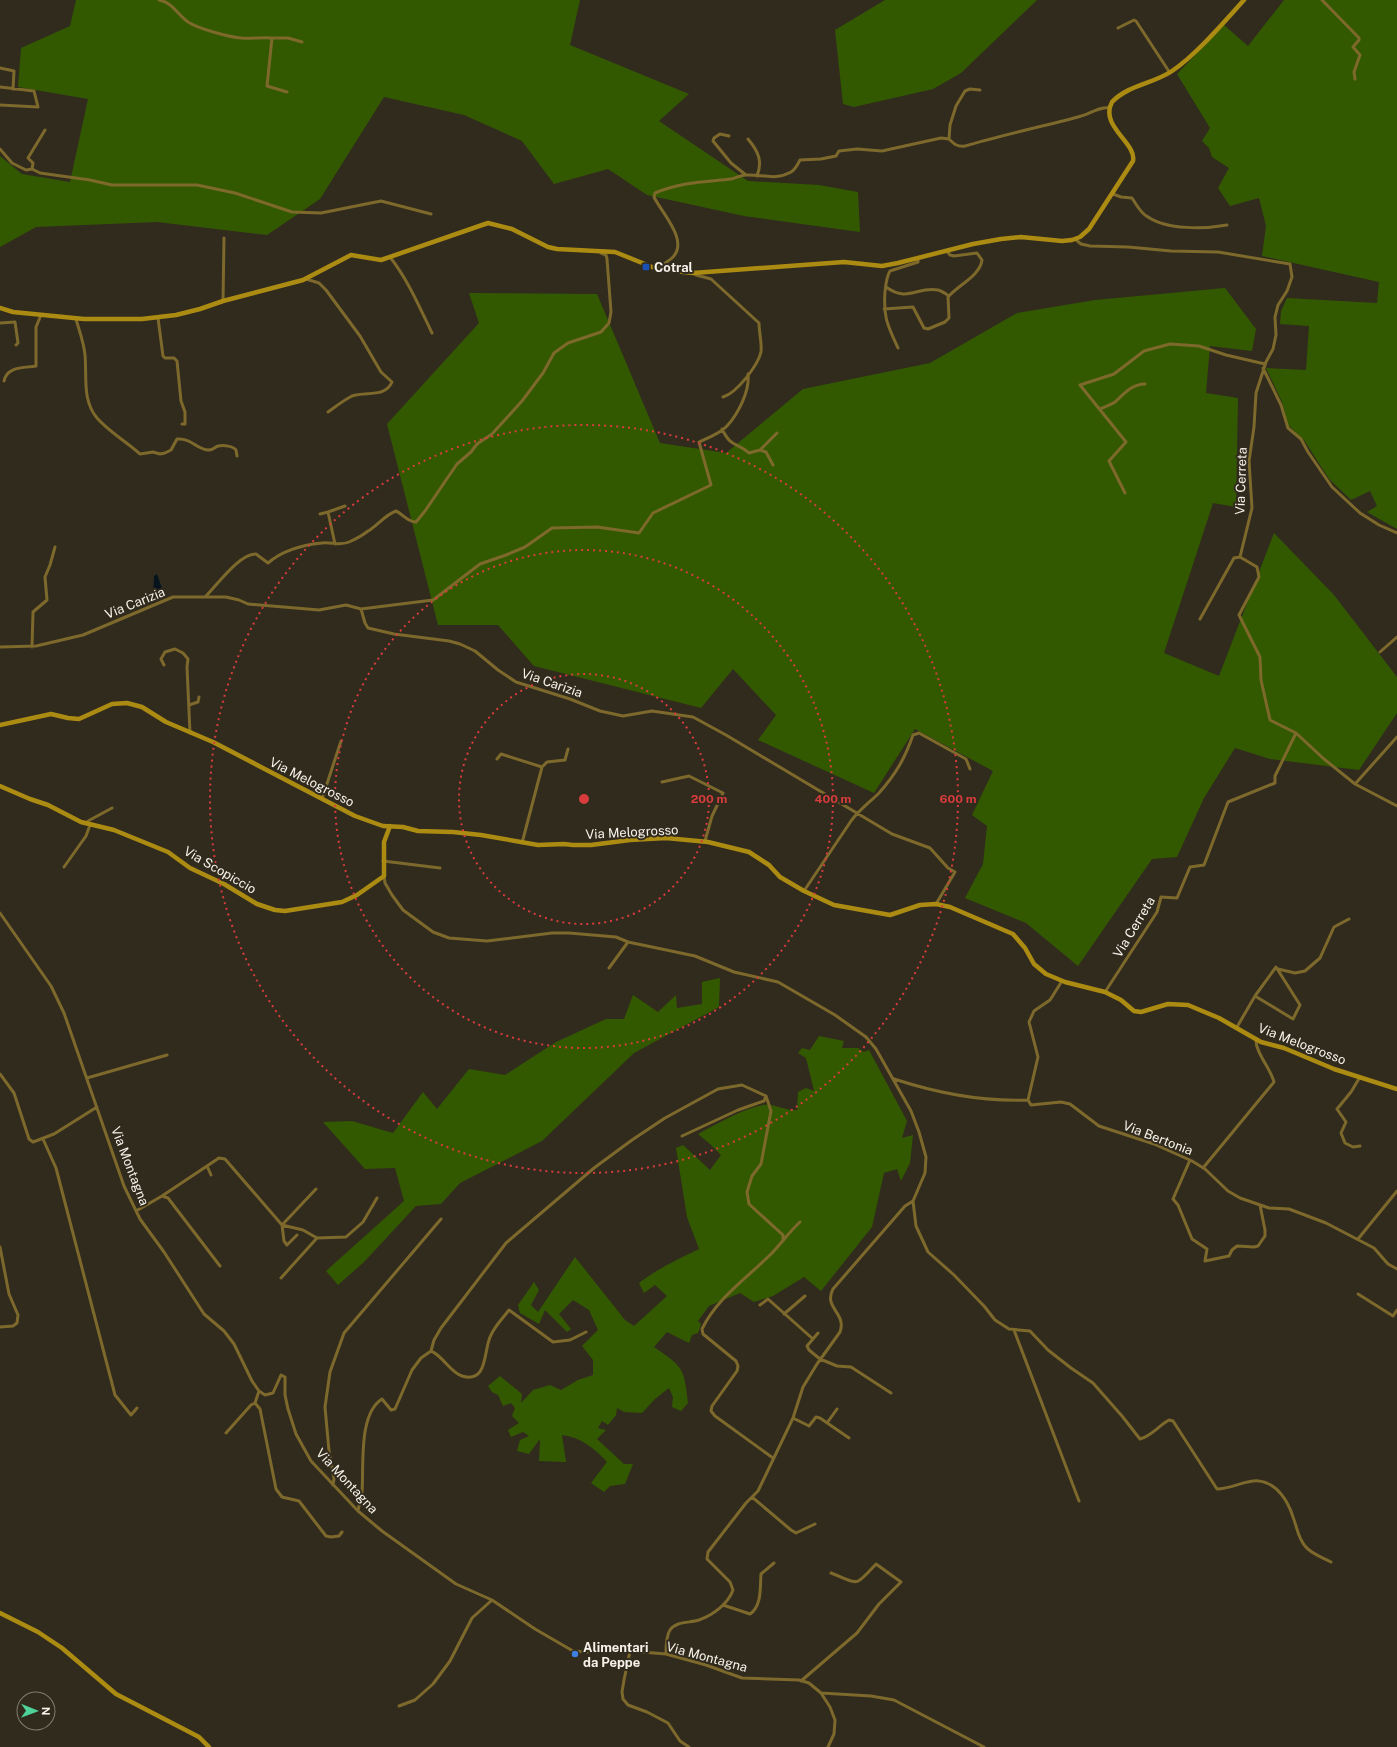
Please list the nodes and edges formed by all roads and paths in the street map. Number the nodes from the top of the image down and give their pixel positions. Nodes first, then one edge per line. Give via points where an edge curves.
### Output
1 (159, 0) edge
2 (1244, 0) edge
3 (1322, 0) edge
4 (1118, 28) dead end
5 (272, 38) junction
6 (302, 42) dead end
7 (0, 68) edge
8 (1170, 73) junction
9 (1355, 79) dead end
10 (0, 87) edge
11 (13, 89) junction
12 (980, 90) dead end
13 (287, 92) dead end
14 (0, 105) edge
15 (1110, 108) junction
16 (45, 130) dead end
17 (729, 136) dead end
18 (748, 139) dead end
19 (949, 139) junction
20 (0, 149) edge
21 (32, 168) junction
22 (746, 175) junction
23 (757, 176) junction
24 (1113, 194) junction
25 (431, 214) dead end
26 (1227, 225) dead end
27 (224, 238) dead end
28 (1076, 239) junction
29 (602, 251) junction
30 (947, 251) junction
31 (390, 257) junction
32 (918, 258) junction
33 (657, 269) junction
34 (693, 273) junction
35 (306, 279) junction
36 (886, 287) junction
37 (949, 296) junction
38 (222, 301) junction
39 (0, 308) edge
40 (884, 309) junction
41 (41, 315) junction
42 (158, 318) junction
43 (76, 319) junction
44 (0, 323) edge
45 (432, 333) dead end
46 (16, 346) dead end
47 (898, 348) dead end
48 (1265, 364) junction
49 (1263, 368) junction
50 (748, 374) junction
51 (4, 381) dead end
52 (1145, 384) dead end
53 (724, 397) dead end
54 (1100, 409) junction
55 (328, 412) dead end
56 (182, 424) dead end
57 (722, 429) junction
58 (776, 433) dead end
59 (760, 450) junction
60 (237, 456) dead end
61 (773, 465) dead end
62 (1125, 493) dead end
63 (345, 506) dead end
64 (328, 512) junction
65 (320, 514) dead end
66 (1397, 533) edge
67 (335, 544) junction
68 (54, 547) dead end
69 (1240, 556) junction
70 (206, 596) junction
71 (361, 610) junction
72 (1200, 619) dead end
73 (1397, 637) edge
74 (32, 646) junction
75 (0, 647) edge
76 (1380, 652) dead end
77 (164, 665) dead end
78 (183, 672) dead end
79 (187, 672) junction
80 (199, 697) dead end
81 (188, 705) junction
82 (0, 725) edge
83 (190, 733) junction
84 (1296, 733) junction
85 (1397, 737) edge
86 (342, 741) dead end
87 (568, 749) dead end
88 (497, 759) dead end
89 (542, 767) junction
90 (970, 769) dead end
91 (662, 782) dead end
92 (1355, 784) junction
93 (0, 786) edge
94 (322, 799) junction
95 (1397, 806) edge
96 (112, 808) dead end
97 (857, 812) junction
98 (88, 824) junction
99 (390, 826) junction
100 (705, 842) junction
101 (522, 843) junction
102 (383, 861) junction
103 (64, 867) dead end
104 (440, 868) dead end
105 (384, 876) junction
106 (804, 892) junction
107 (936, 904) junction
108 (0, 913) edge
109 (1349, 919) dead end
110 (628, 942) junction
111 (609, 968) dead end
112 (1278, 969) junction
113 (1062, 981) junction
114 (1105, 992) junction
115 (1255, 996) junction
116 (1237, 1027) junction
117 (1256, 1039) junction
118 (167, 1055) dead end
119 (0, 1074) edge
120 (1360, 1077) junction
121 (87, 1078) junction
122 (894, 1079) junction
123 (1397, 1089) edge
124 (766, 1096) junction
125 (1028, 1100) junction
126 (97, 1107) junction
127 (682, 1136) dead end
128 (43, 1139) junction
129 (1360, 1146) dead end
130 (1190, 1160) junction
131 (207, 1166) junction
132 (1203, 1168) junction
133 (211, 1175) dead end
134 (316, 1189) dead end
135 (1397, 1191) edge
136 (162, 1196) junction
137 (377, 1198) dead end
138 (913, 1201) junction
139 (1260, 1205) junction
140 (136, 1211) junction
141 (441, 1219) dead end
142 (800, 1222) dead end
143 (282, 1225) junction
144 (297, 1235) dead end
145 (317, 1238) junction
146 (783, 1240) junction
147 (1358, 1240) junction
148 (0, 1247) edge
149 (220, 1266) dead end
150 (1397, 1269) edge
151 (281, 1278) dead end
152 (1358, 1294) dead end
153 (805, 1296) dead end
154 (760, 1305) dead end
155 (1397, 1310) edge
156 (784, 1314) junction
157 (0, 1327) edge
158 (1014, 1330) junction
159 (586, 1332) dead end
160 (818, 1333) dead end
161 (813, 1339) junction
162 (431, 1351) junction
163 (820, 1359) junction
164 (280, 1370) dead end
165 (280, 1375) junction
166 (259, 1391) junction
167 (891, 1393) dead end
168 (255, 1403) junction
169 (137, 1408) dead end
170 (837, 1408) dead end
171 (793, 1418) junction
172 (827, 1423) junction
173 (226, 1433) dead end
174 (849, 1438) dead end
175 (773, 1458) junction
176 (333, 1485) junction
177 (752, 1497) junction
178 (1079, 1501) dead end
179 (358, 1511) junction
180 (815, 1524) dead end
181 (342, 1532) dead end
182 (1331, 1562) dead end
183 (774, 1563) dead end
184 (830, 1573) dead end
185 (492, 1600) junction
186 (723, 1605) junction
187 (0, 1613) edge
188 (630, 1651) junction
189 (666, 1654) junction
190 (801, 1681) junction
191 (821, 1693) junction
192 (399, 1706) dead end
193 (209, 1747) edge
194 (689, 1747) edge
195 (828, 1747) edge
196 (984, 1747) edge

1 - 5 street via 166,1 188,22 202,29 241,38
2 - 8 street
3 - 9 street via 1359,40 1353,47 1360,55 1354,72
4 - 8 street via 1136,21
5 - 6 street via 288,38
5 - 13 street via 267,86
7 - 11 street via 14,71
8 - 15 street via 1133,88 1114,100
10 - 11 street
11 - 14 street via 34,90 38,107
12 - 19 street via 965,91 956,106
15 - 19 street via 1103,107 1081,117 965,146 954,144
15 - 24 street via 1115,130 1134,157
16 - 21 street via 28,158
17 - 22 street via 720,134 713,141 730,163
18 - 23 street via 760,162
19 - 23 street via 930,140 882,151 839,151 836,156 821,160 800,160 792,171 780,176
20 - 21 street via 12,163 26,170
21 - 25 street via 40,173 112,185 197,186 234,193 292,212 321,213 381,201
22 - 23 street
22 - 33 street via 680,184 655,193 654,197 670,222 678,244 674,256
24 - 26 street via 1132,198 1146,217 1158,223 1203,228
24 - 28 street via 1089,229
27 - 38 street
28 - 30 street via 1062,241 1016,237
28 - 48 street, Via Cerreta via 1081,244 1090,246 1218,252 1290,264 1292,277 1278,305 1273,349
29 - 31 street via 557,250 512,229 488,223
29 - 33 street via 615,252
29 - 67 street via 607,259 611,312 609,323 602,331 568,343 554,353 522,401 492,434 477,444 457,464 416,522 408,520 396,511 368,532 348,542
30 - 32 street
30 - 37 street via 954,256 977,253 982,260 980,268
31 - 35 street via 378,260 351,255
31 - 45 street via 403,275
32 - 34 street via 882,266 844,262
32 - 36 street via 918,262 890,271
33 - 34 street
34 - 50 street via 711,279 759,323 761,350
35 - 38 street
35 - 55 street via 320,283 326,290 360,336 381,372 392,382 391,386 379,393 353,396
36 - 37 street via 906,295 938,290
36 - 40 street
37 - 40 street via 949,318 928,329 924,328 913,307
38 - 42 street via 194,311
39 - 41 street
40 - 47 street
41 - 43 street
41 - 51 street via 36,327 36,366 12,370 5,375
42 - 43 street
42 - 56 street via 163,356 176,360 181,401 185,412 185,424
43 - 60 street via 85,354 89,406 97,419 118,437 140,454 165,453 171,450 177,439 184,439 206,449 212,450 217,446 232,447 236,450
44 - 46 street via 15,322 18,343
48 - 49 street, Via Cerreta
48 - 54 street via 1193,346 1170,344 1144,351 1114,374 1080,385
49 - 66 street via 1281,405 1288,428 1301,439 1332,487 1360,513
49 - 69 street, Via Cerreta via 1256,393 1249,461 1252,508
50 - 53 street via 730,395
50 - 57 street via 743,398 726,427
52 - 54 street via 1139,384
54 - 62 street via 1126,442 1109,461
57 - 59 street via 733,445 742,446 749,453
57 - 71 street via 699,442 711,485 654,513 639,533 597,527 552,528 525,547 480,564 434,600
58 - 59 street
59 - 61 street via 766,452
63 - 64 street
64 - 65 street
64 - 67 street
67 - 70 street via 298,547 284,551 268,563 256,554 248,555
68 - 74 street via 45,577 47,600 33,612
69 - 72 street via 1234,558
69 - 84 street via 1257,567 1258,577 1239,615 1260,656 1260,680 1270,720
70 - 71 street, Via Carizia via 226,597 266,606 320,610 346,605
70 - 74 street, Via Carizia via 173,597 82,635
71 - 97 street, Via Carizia via 368,628 460,644 475,651 516,682 600,711 623,716 652,711 693,717
73 - 76 street
74 - 75 street, Via Carizia
77 - 79 street via 160,659 165,652 175,649 188,659
78 - 79 street
79 - 81 street
80 - 81 street via 198,702
81 - 83 street
82 - 83 street, Via Melogrosso via 51,714 79,719 112,704 127,703 142,707
83 - 94 street, Via Melogrosso via 213,742
84 - 92 street
84 - 114 street, Via Cerreta via 1275,776 1275,783 1228,802 1204,865 1190,867 1177,898 1161,898 1157,912
85 - 92 street
86 - 94 street
87 - 89 street via 564,760 547,762
88 - 89 street via 501,754
89 - 101 street
90 - 97 street via 966,759 919,733 913,734 899,769 879,793
91 - 100 street via 689,776 723,793 712,816
92 - 95 street
93 - 98 street, Via Scopiccio
94 - 99 street, Via Melogrosso via 368,822
96 - 98 street via 88,821
97 - 106 street
97 - 107 street, Via Carizia via 892,834 930,848 955,872
98 - 103 street via 86,836
98 - 105 street, Via Scopiccio via 114,830 168,852 190,868 224,884 256,904 275,910 285,911 342,902
99 - 101 street, Via Melogrosso via 418,831 481,835
99 - 102 street via 384,842
100 - 101 street, Via Melogrosso via 666,838 591,845
100 - 106 street, Via Melogrosso via 750,852
102 - 104 street
102 - 105 street
105 - 110 street via 385,883 403,910 433,932 449,938 487,941 569,933 616,937
106 - 107 street, Via Melogrosso via 834,905 890,915 920,905
107 - 113 street, Via Melogrosso via 1008,930 1025,948 1034,964 1046,974
108 - 121 street, Via Montagna via 51,986 64,1013
109 - 112 street via 1334,927 1320,958 1304,971 1295,973
110 - 111 street
110 - 122 street via 695,956 734,972 778,982 835,1015 866,1037
112 - 115 street via 1276,967
112 - 115 street via 1300,1005 1293,1019
113 - 114 street, Via Melogrosso
113 - 125 street via 1050,1000 1034,1011 1029,1022 1038,1057
114 - 116 street, Via Melogrosso via 1121,1000 1134,1011 1141,1012 1168,1004 1188,1005
115 - 116 street
116 - 117 street, Via Melogrosso
117 - 120 street, Via Melogrosso
117 - 132 street via 1256,1045 1274,1082
118 - 121 street
119 - 128 street via 14,1093 29,1139 33,1142
120 - 123 street, Via Melogrosso
120 - 129 street via 1352,1092 1337,1109 1346,1122 1341,1133 1345,1143 1353,1147
121 - 126 street, Via Montagna
122 - 125 street, Via Bertonia via 947,1093 993,1100
122 - 138 street via 919,1132 926,1157 925,1173
124 - 127 street via 764,1101
124 - 146 street via 771,1111 761,1164 752,1176 747,1192 749,1204 783,1235
124 - 162 street via 742,1085 718,1090 665,1118 609,1156 506,1243 441,1328
125 - 130 street, Via Bertonia via 1031,1105 1061,1102 1070,1104 1099,1126 1154,1144
126 - 128 street
126 - 140 street, Via Montagna via 124,1186
128 - 169 street via 56,1168 115,1395 131,1415
130 - 132 street, Via Bertonia
130 - 139 street via 1173,1199 1192,1239 1207,1249 1206,1261 1229,1256 1238,1246 1258,1246 1265,1236
131 - 133 street
131 - 136 street
131 - 143 street via 219,1158 225,1159
132 - 139 street, Via Bertonia via 1228,1191
134 - 143 street
135 - 147 street
136 - 140 street
136 - 149 street via 168,1198
137 - 145 street via 363,1222 346,1237
138 - 158 street via 916,1226 928,1252 959,1280 995,1320
138 - 163 street via 905,1206 829,1295 842,1326
139 - 147 street, Via Bertonia via 1304,1214
140 - 166 street, Via Montagna via 204,1314 224,1331 234,1344
141 - 176 street via 344,1333 330,1372 325,1407
142 - 146 street
143 - 144 street via 284,1241 288,1245
143 - 145 street via 303,1230
145 - 151 street
146 - 175 street via 717,1305 702,1329 703,1334 736,1361 738,1366 711,1411
147 - 150 street, Via Bertonia via 1374,1248 1388,1264
148 - 157 street via 9,1294 18,1314 17,1323 13,1326
152 - 155 street via 1393,1316
153 - 156 street
154 - 156 street via 768,1299
156 - 161 street
158 - 178 street
158 - 182 street via 1030,1331 1048,1350 1094,1383 1140,1440 1149,1437 1169,1420 1173,1421 1217,1489 1257,1480 1273,1486 1290,1507 1304,1545
159 - 162 street via 570,1340 552,1342 509,1310 491,1335 478,1375 461,1376
160 - 161 street
161 - 163 street via 807,1346
162 - 179 street via 420,1358 412,1370 396,1409 391,1410 382,1399 375,1403 366,1425 362,1458 362,1493
163 - 167 street via 837,1366 851,1367
163 - 171 street via 803,1387
164 - 165 street
165 - 166 street via 273,1393 265,1395
165 - 176 street, Via Montagna via 285,1377 285,1395 296,1434 312,1461
166 - 168 street
168 - 173 street
168 - 181 street via 260,1409 276,1490 282,1497 299,1501 326,1536 339,1536
170 - 172 street
171 - 172 street via 809,1426 816,1417
171 - 175 street
172 - 174 street
175 - 177 street via 758,1491
176 - 179 street, Via Montagna
177 - 180 street via 796,1533
177 - 186 street via 708,1552 707,1559 730,1582 733,1590
179 - 185 street, Via Montagna via 456,1584
183 - 186 street via 761,1574 759,1598 754,1611 750,1614
184 - 190 street via 855,1583 860,1582 876,1564 900,1582 857,1633
185 - 188 street, Via Montagna via 573,1651
185 - 192 street via 472,1618 450,1661 433,1684 415,1700
186 - 189 street via 699,1620 675,1625 667,1638
187 - 193 street via 38,1632 62,1648 116,1694 199,1737
188 - 189 street, Via Montagna
188 - 194 street via 623,1699 628,1705 668,1723 680,1741
189 - 190 street, Via Montagna via 742,1678
190 - 191 street, Via Montagna via 809,1683
191 - 195 street via 830,1706 835,1720 834,1734
191 - 196 street via 894,1700

